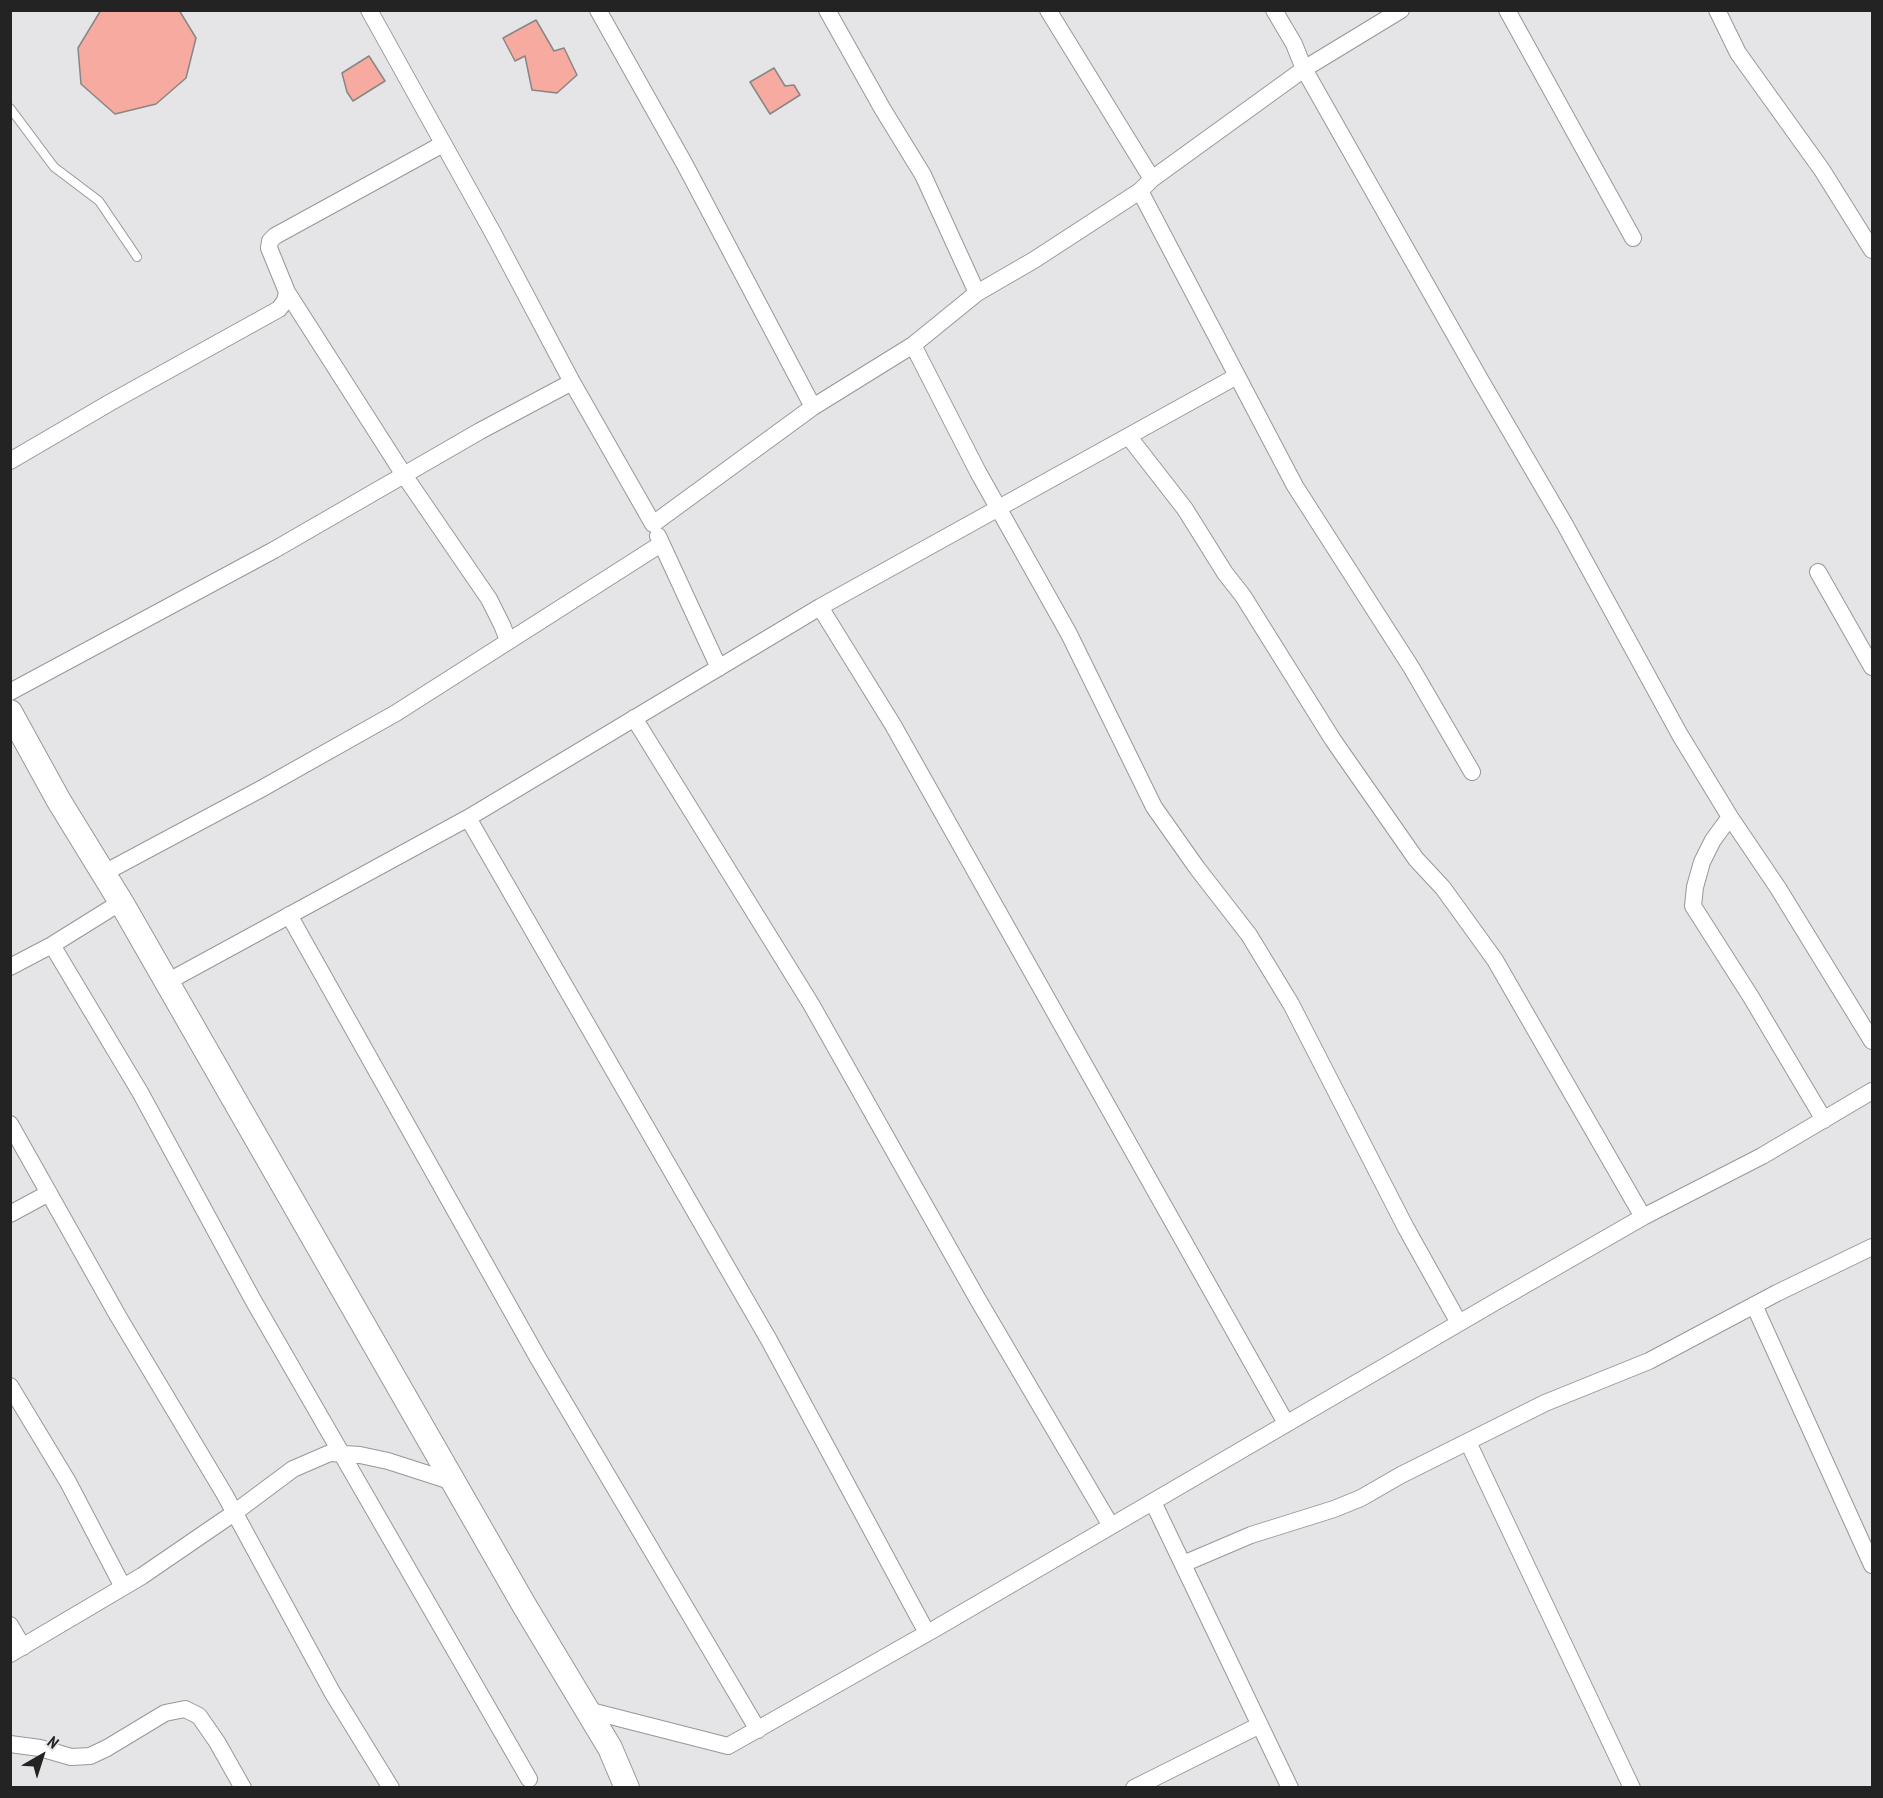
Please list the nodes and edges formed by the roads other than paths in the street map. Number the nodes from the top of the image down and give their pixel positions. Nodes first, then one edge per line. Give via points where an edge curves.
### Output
1 (369, 10) edge
2 (598, 10) edge
3 (827, 10) edge
4 (1048, 10) edge
5 (1274, 10) edge
6 (1401, 10) edge
7 (1507, 10) edge
8 (1717, 10) edge
9 (1304, 69) junction
10 (10, 108) edge
11 (443, 144) junction
12 (1146, 185) junction
13 (1633, 238) dead end
14 (1872, 250) edge
15 (137, 257) dead end
16 (287, 292) junction
17 (977, 294) junction
18 (913, 345) junction
19 (1237, 376) junction
20 (572, 382) junction
21 (813, 406) junction
22 (1128, 436) junction
23 (10, 461) edge
24 (404, 475) junction
25 (999, 509) junction
26 (653, 524) junction
27 (661, 544) junction
28 (1818, 572) dead end
29 (820, 607) junction
30 (508, 640) junction
31 (719, 668) junction
32 (1872, 668) edge
33 (10, 692) edge
34 (10, 712) edge
35 (634, 718) junction
36 (1472, 772) dead end
37 (1730, 817) junction
38 (468, 818) junction
39 (104, 873) junction
40 (121, 902) junction
41 (289, 915) junction
42 (52, 945) junction
43 (10, 967) edge
44 (167, 982) junction
45 (1872, 1041) edge
46 (1872, 1091) edge
47 (1824, 1120) junction
48 (10, 1124) edge
49 (49, 1193) junction
50 (10, 1214) edge
51 (1643, 1218) junction
52 (1872, 1247) edge
53 (1754, 1305) junction
54 (1459, 1323) junction
55 (10, 1386) edge
56 (1286, 1423) junction
57 (1468, 1442) junction
58 (343, 1454) junction
59 (453, 1482) junction
60 (1153, 1502) junction
61 (234, 1513) junction
62 (1111, 1526) junction
63 (1183, 1564) junction
64 (1872, 1565) edge
65 (123, 1587) junction
66 (10, 1625) edge
67 (927, 1633) junction
68 (17, 1650) edge
69 (586, 1710) junction
70 (1260, 1725) junction
71 (758, 1730) junction
72 (10, 1743) edge
73 (529, 1779) dead end
74 (243, 1788) edge
75 (391, 1788) edge
76 (627, 1788) edge
77 (1134, 1788) edge
78 (1290, 1788) edge
79 (1632, 1788) edge

1 - 11 street
2 - 21 street
3 - 17 street via 923,174
4 - 12 street
5 - 9 street
6 - 9 street
7 - 13 street
8 - 14 street via 1738,53 1822,170
9 - 12 street
9 - 37 street
10 - 15 lane via 54,167 99,201
11 - 16 street via 275,236 269,248
11 - 20 street
12 - 17 street
12 - 19 street
16 - 23 street via 279,309
16 - 24 street
17 - 18 street
18 - 21 street
18 - 25 street
19 - 22 street
19 - 36 street via 1295,486 1411,667
20 - 24 street
20 - 26 street
21 - 26 street
22 - 25 street
22 - 51 street via 1185,509 1416,859 1443,888 1495,960
24 - 30 street via 489,599
24 - 33 street
25 - 29 street
25 - 54 street via 1069,634 1154,807 1249,935 1291,1004
26 - 27 street
27 - 30 street
27 - 31 street
28 - 32 street
29 - 31 street
29 - 56 street via 899,735
30 - 39 street via 385,719
31 - 35 street
34 - 39 street
35 - 38 street
35 - 62 street via 811,1004
37 - 45 street
37 - 47 street via 1702,862 1693,906
38 - 41 street
38 - 67 street via 769,1340
39 - 40 street
40 - 42 street
40 - 44 street
41 - 44 street
41 - 71 street via 532,1348
42 - 43 street
42 - 58 street via 140,1092 253,1300
44 - 59 street
46 - 47 street
47 - 51 street
48 - 49 street
49 - 50 street
49 - 61 street
51 - 54 street
52 - 53 street
53 - 57 street via 1649,1361 1545,1403
53 - 64 street
54 - 56 street
55 - 65 street via 68,1482
56 - 60 street
57 - 63 street via 1361,1498 1251,1535
57 - 79 street
58 - 59 street via 388,1461
58 - 61 street via 330,1453 293,1469
58 - 73 street
59 - 69 street
60 - 62 street
60 - 63 street
61 - 65 street
61 - 75 street via 332,1692
62 - 67 street
63 - 70 street
65 - 68 street
66 - 68 street
67 - 71 street
69 - 71 street via 728,1746
69 - 76 street
70 - 77 street
70 - 78 street
72 - 74 street via 71,1758 90,1756 165,1713 185,1709 199,1716

